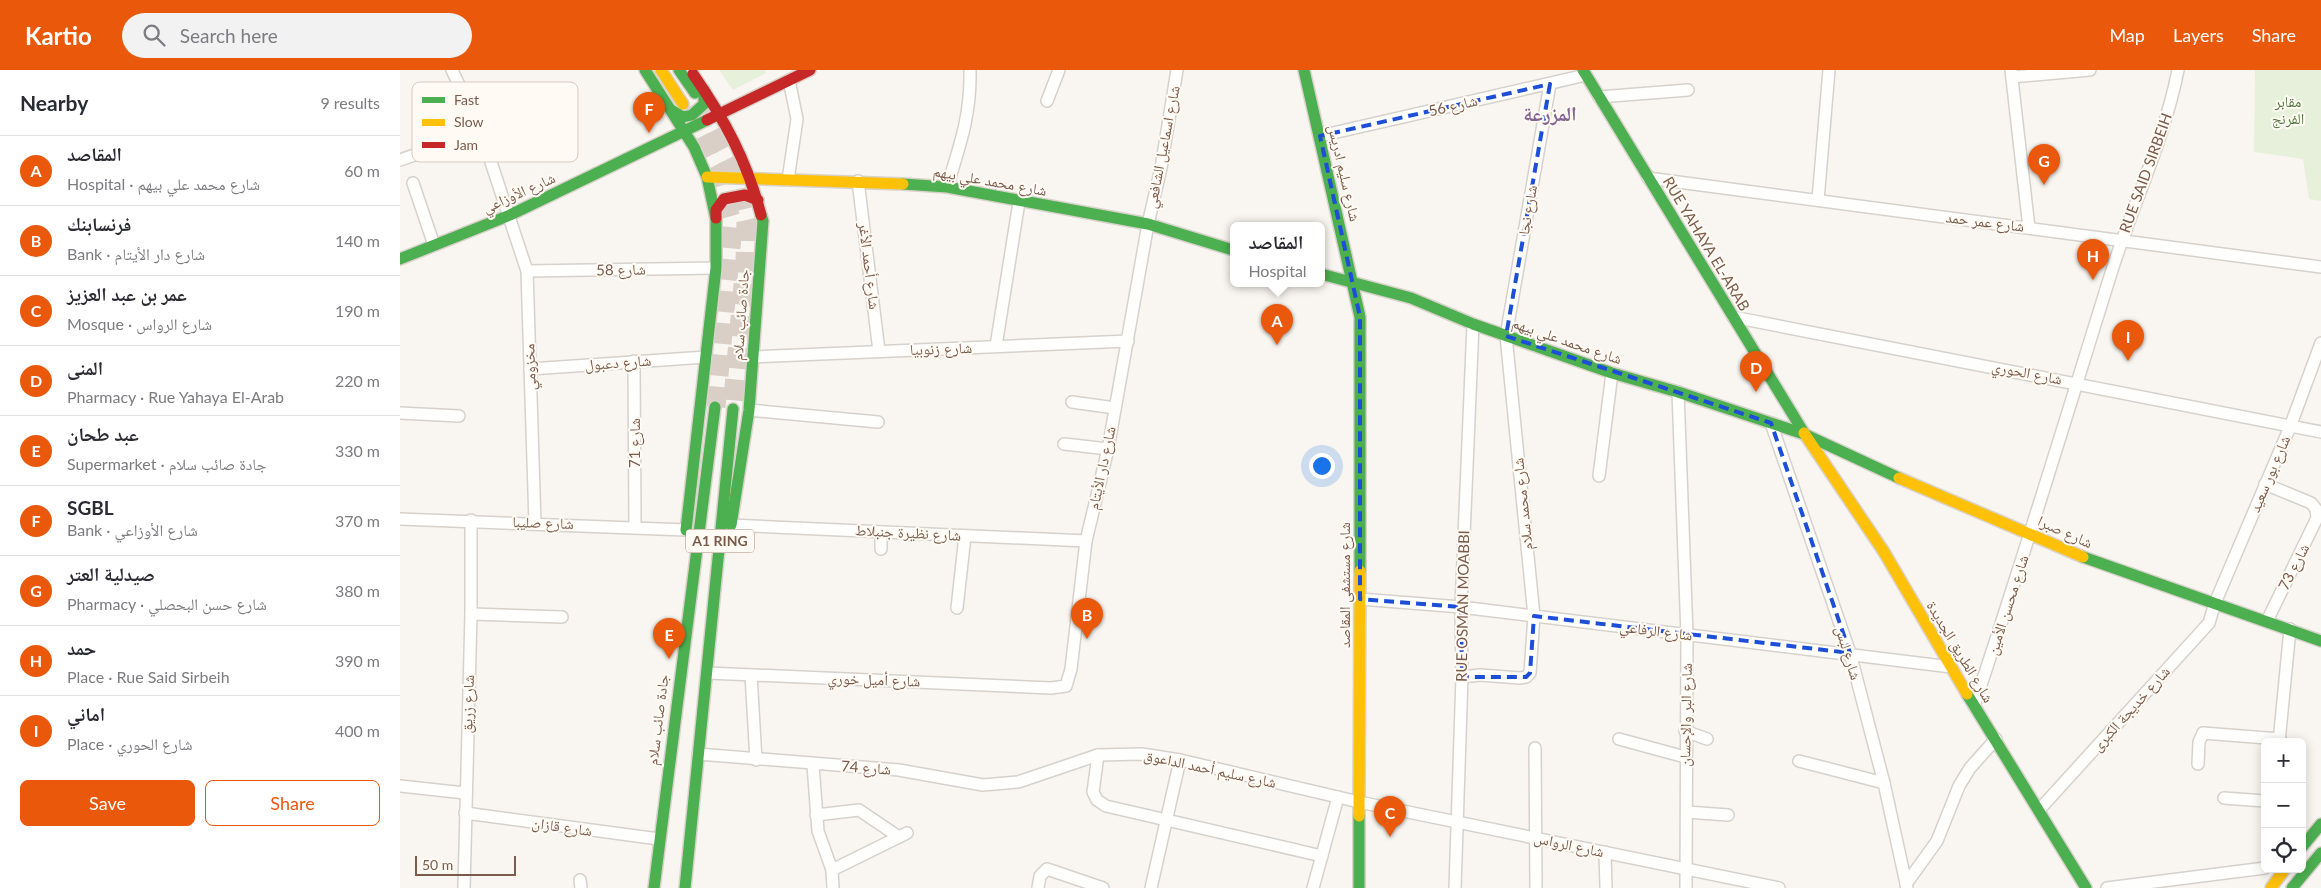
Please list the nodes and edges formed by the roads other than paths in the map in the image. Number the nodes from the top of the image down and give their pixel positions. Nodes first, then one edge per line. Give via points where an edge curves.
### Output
1 (452, 70) edge
2 (645, 70) edge
3 (661, 70) edge
4 (679, 70) edge
5 (691, 70) edge
6 (810, 70) edge
7 (970, 70) edge
8 (1059, 70) edge
9 (1177, 70) edge
10 (1304, 70) edge
11 (1830, 70) edge
12 (2090, 70) edge
13 (2178, 70) edge
14 (1584, 72) edge
15 (2011, 73) edge
16 (789, 80) junction
17 (458, 82) edge
18 (1550, 84) junction
19 (1688, 90) dead end
20 (699, 91) junction
21 (1599, 97) junction
22 (1047, 101) dead end
23 (683, 104) tunnel mouth
24 (671, 110) junction
25 (721, 114) junction
26 (684, 132) junction
27 (1320, 136) junction
28 (412, 156) edge
29 (400, 160) edge
30 (492, 162) edge
31 (707, 177) junction
32 (1648, 178) junction
33 (752, 180) junction
34 (788, 180) junction
35 (858, 181) junction
36 (413, 183) dead end
37 (947, 186) junction
38 (758, 200) junction
39 (1818, 200) junction
40 (1019, 202) junction
41 (510, 214) junction
42 (716, 219) junction
43 (1148, 224) junction
44 (2029, 228) junction
45 (2122, 240) junction
46 (434, 245) junction
47 (1230, 249) edge
48 (400, 259) edge
49 (716, 268) junction
50 (2321, 268) edge
51 (527, 271) junction
52 (1325, 275) edge
53 (1353, 282) junction
54 (1733, 317) junction
55 (1474, 324) junction
56 (1506, 336) junction
57 (1128, 341) junction
58 (2321, 343) edge
59 (996, 346) junction
60 (879, 351) junction
61 (706, 356) junction
62 (753, 357) junction
63 (634, 361) junction
64 (530, 369) junction
65 (1612, 373) junction
66 (2077, 383) junction
67 (1678, 392) junction
68 (1072, 402) dead end
69 (715, 407) tunnel mouth
70 (1115, 408) junction
71 (733, 409) tunnel mouth
72 (749, 410) junction
73 (400, 413) edge
74 (459, 416) dead end
75 (878, 422) dead end
76 (1771, 423) junction
77 (2290, 427) junction
78 (2321, 432) edge
79 (1804, 434) junction
80 (1064, 444) dead end
81 (1108, 449) junction
82 (1604, 469) dead end
83 (2265, 484) junction
84 (400, 518) edge
85 (471, 520) junction
86 (535, 523) junction
87 (731, 525) junction
88 (635, 526) junction
89 (881, 532) junction
90 (2032, 533) junction
91 (685, 534) joint
92 (965, 536) junction
93 (1086, 541) junction
94 (881, 549) dead end
95 (684, 557) dead end
96 (1360, 599) junction
97 (2215, 602) junction
98 (1461, 607) junction
99 (957, 608) dead end
100 (472, 614) junction
101 (1534, 616) junction
102 (562, 617) dead end
103 (2267, 621) junction
104 (2290, 629) junction
105 (1687, 635) junction
106 (2321, 641) edge
107 (1850, 653) junction
108 (681, 660) junction
109 (1951, 667) junction
110 (708, 672) junction
111 (751, 675) junction
112 (1462, 677) junction
113 (1040, 687) joint
114 (1974, 706) junction
115 (1685, 731) junction
116 (2280, 738) edge
117 (1619, 739) dead end
118 (1707, 739) dead end
119 (1996, 739) junction
120 (2261, 739) edge
121 (1535, 748) dead end
122 (698, 754) junction
123 (1098, 754) junction
124 (1685, 757) junction
125 (756, 760) junction
126 (1180, 760) junction
127 (1799, 761) dead end
128 (2198, 764) dead end
129 (813, 765) junction
130 (1033, 777) joint
131 (1884, 783) junction
132 (400, 786) edge
133 (465, 792) junction
134 (1338, 797) junction
135 (2224, 798) dead end
136 (2261, 801) edge
137 (1359, 802) junction
138 (2039, 810) junction
139 (1687, 812) junction
140 (465, 813) junction
141 (1728, 814) dead end
142 (816, 815) junction
143 (1165, 820) junction
144 (1456, 822) junction
145 (2321, 824) edge
146 (1535, 838) junction
147 (659, 839) junction
148 (2306, 842) edge
149 (1606, 852) junction
150 (2321, 853) edge
151 (1322, 856) junction
152 (2306, 866) edge
153 (2261, 869) edge
154 (832, 870) junction
155 (1685, 870) junction
156 (2282, 873) edge
157 (2302, 873) edge
158 (1906, 886) edge
159 (1097, 887) edge
160 (464, 888) edge
161 (654, 888) edge
162 (685, 888) edge
163 (833, 888) edge
164 (1038, 888) edge
165 (1151, 888) edge
166 (1313, 888) edge
167 (1359, 888) edge
168 (1455, 888) edge
169 (1536, 888) edge
170 (1606, 888) edge
171 (1686, 888) edge
172 (1779, 888) edge
173 (2086, 888) edge
174 (2107, 888) edge
175 (2271, 888) edge
176 (2292, 888) edge

1 - 17 street, مخزومي
2 - 24 main road, جادة صائب سلام
3 - 23 main road
4 - 20 main road
5 - 20 main road
6 - 16 main road, شارع الأوزاعي
7 - 37 street via 966,128
8 - 22 street
9 - 43 street, شارع اسماعيل الشافعي
10 - 27 main road, شارع سليم ادريس
11 - 39 street
12 - 15 street
13 - 45 street, RUE SAID SIRBEIH via 2169,107
14 - 18 street, شارع 56
14 - 21 main road, RUE YAHAYA EL-ARAB
15 - 44 street
16 - 25 main road, شارع الأوزاعي
16 - 34 street via 797,119
18 - 27 street, شارع 56
18 - 56 street, شارع نجا
19 - 21 street
20 - 24 main road via 704,104 692,115 683,117
20 - 25 main road, جادة صائب سلام
21 - 32 main road, RUE YAHAYA EL-ARAB
24 - 26 main road, جادة صائب سلام
25 - 26 main road, شارع الأوزاعي
25 - 33 main road, جادة صائب سلام
26 - 31 main road, جادة صائب سلام
26 - 41 main road, شارع الأوزاعي
27 - 53 main road, شارع سليم ادريس
28 - 29 street
30 - 41 street, مخزومي
31 - 33 main road, شارع محمد علي بيهم
31 - 42 main road, جادة صائب سلام
32 - 39 street, شارع عمر حمد
32 - 54 main road, RUE YAHAYA EL-ARAB
33 - 34 main road, شارع محمد علي بيهم
33 - 38 main road, جادة صائب سلام
34 - 35 main road, شارع محمد علي بيهم
35 - 37 main road, شارع محمد علي بيهم
35 - 60 street, شارع أحمد الأغر
36 - 46 street
37 - 40 main road, شارع محمد علي بيهم
38 - 42 main road via 745,194 724,199 716,210
38 - 62 main road, جادة صائب سلام via 763,221
39 - 44 street, شارع عمر حمد
40 - 43 main road, شارع محمد علي بيهم
40 - 59 street
41 - 46 main road, شارع الأوزاعي
41 - 51 street, مخزومي
42 - 49 main road, جادة صائب سلام
43 - 47 main road, شارع محمد علي بيهم
43 - 57 street, شارع دار الأيتام
44 - 45 street, شارع عمر حمد
45 - 50 street, شارع عمر حمد
45 - 66 street, RUE SAID SIRBEIH
46 - 48 main road, شارع الأوزاعي
49 - 51 street, شارع 58
49 - 61 main road, جادة صائب سلام
51 - 64 street, مخزومي
52 - 53 main road, شارع محمد علي بيهم
53 - 55 main road, شارع محمد علي بيهم via 1411,298
53 - 96 main road, شارع مستشفى المقاصد via 1360,317
54 - 66 street, شارع الحوري
54 - 79 main road, RUE YAHAYA EL-ARAB
55 - 56 main road, شارع محمد علي بيهم
55 - 98 street, RUE OSMAN MOABBI
56 - 65 main road, شارع محمد علي بيهم
56 - 101 street, شارع محمد سلام
57 - 59 street, شارع زنوبيا
57 - 70 street, شارع دار الأيتام
58 - 77 street, شارع بور سعيد
59 - 60 street, شارع زنوبيا
60 - 62 street, شارع زنوبيا
61 - 63 street, شارع دعبول
61 - 91 main road, جادة صائب سلام
62 - 72 main road, جادة صائب سلام
63 - 64 street, شارع دعبول
63 - 88 street, شارع 71
64 - 86 street, مخزومي
65 - 67 main road, شارع محمد علي بيهم
65 - 82 street
66 - 77 street, شارع الحوري
66 - 90 street, RUE SAID SIRBEIH
67 - 76 main road, شارع محمد علي بيهم
67 - 105 street, شارع البر والإحسان
68 - 70 street
69 - 108 main road, جادة صائب سلام / A1 RING via 702,525
70 - 81 street, شارع دار الأيتام
71 - 110 main road, A1 RING
72 - 75 street
72 - 87 main road, جادة صائب سلام
73 - 74 street
76 - 79 main road, شارع محمد علي بيهم
76 - 107 street, شارع لبس
77 - 78 street, شارع الحوري
77 - 83 street, شارع بور سعيد
79 - 90 main road, شارع صبرا via 1912,484
79 - 109 main road, شارع الطريق الجديدة via 1884,552
80 - 81 street
81 - 93 street, شارع دار الأيتام
83 - 97 street, شارع بور سعيد
83 - 103 street, شارع 73 via 2311,503 2317,518
84 - 85 street, شارع صليبا
85 - 86 street, شارع صليبا
85 - 100 street, شارع زريق
86 - 88 street, شارع صليبا
87 - 89 street, شارع نظيرة جنبلاط
87 - 110 main road, جادة صائب سلام
88 - 91 street, شارع صليبا
89 - 92 street, شارع نظيرة جنبلاط
89 - 94 street
90 - 97 main road, شارع صبرا via 2086,558
90 - 114 street, شارع محسن الأمين
92 - 93 street, شارع نظيرة جنبلاط
92 - 99 street
93 - 113 street, شارع دار الأيتام via 1068,683 1064,688
95 - 108 main road
96 - 98 street, شارع الرفاعي
96 - 137 main road, شارع مستشفى المقاصد
97 - 103 main road, شارع صبرا
97 - 138 street, شارع خديجة الكبرى via 2206,627
98 - 101 street, شارع الرفاعي
98 - 112 street, RUE OSMAN MOABBI
100 - 102 street
100 - 133 street, شارع زريق
101 - 105 street, شارع الرفاعي
101 - 112 street, شارع محمد سلام via 1530,672 1526,677
103 - 104 main road, شارع صبرا
104 - 106 main road, شارع صبرا
104 - 116 street
105 - 107 street, شارع الرفاعي
105 - 115 street, شارع البر والإحسان
107 - 109 street, شارع الرفاعي
107 - 131 street, شارع لبس
108 - 147 main road, جادة صائب سلام / A1 RING
109 - 114 main road, شارع الطريق الجديدة
110 - 111 street, شارع أميل خوري
110 - 122 main road, A1 RING
111 - 113 street, شارع أميل خوري
111 - 125 street
112 - 144 street, RUE OSMAN MOABBI
114 - 119 main road, شارع الطريق الجديدة
115 - 118 street
115 - 124 street, شارع البر والإحسان
117 - 124 street
119 - 138 main road, شارع الطريق الجديدة
119 - 158 street via 1970,768 1959,786 1937,841
120 - 128 street via 2203,733 2199,742
121 - 146 street
122 - 125 street, شارع 74
122 - 162 main road, A1 RING
123 - 126 street, شارع سليم أحمد الداعوق via 1126,753
123 - 130 street, شارع سليم أحمد الداعوق
123 - 143 street via 1093,792 1097,800 1106,806
124 - 139 street, شارع البر والإحسان
125 - 129 street, شارع 74
126 - 134 street, شارع سليم أحمد الداعوق
126 - 143 street
127 - 131 street
129 - 130 street, شارع 74 via 899,770 983,785 1018,782
129 - 142 street
131 - 158 street, شارع لبس
132 - 133 street
133 - 140 street, شارع زريق
134 - 137 street, شارع سليم أحمد الداعوق
134 - 151 street
135 - 136 street
137 - 144 street, شارع الرواس
137 - 167 main road, شارع مستشفى المقاصد
138 - 173 main road, شارع الطريق الجديدة
139 - 141 street
139 - 155 street, شارع البر والإحسان
140 - 147 street, شارع قازان
140 - 160 street, شارع زريق
142 - 154 street
142 - 154 street via 859,810 903,835
143 - 151 street
143 - 165 street
144 - 146 street, شارع الرواس
144 - 168 street, RUE OSMAN MOABBI
145 - 148 main road
146 - 149 street, شارع الرواس
146 - 169 street
147 - 161 main road, جادة صائب سلام / A1 RING
149 - 155 street, شارع الرواس
149 - 170 street
150 - 152 main road
151 - 166 street
153 - 174 street
154 - 163 street
155 - 171 street, شارع البر والإحسان
155 - 172 street, شارع الرواس
156 - 175 main road
157 - 176 main road
159 - 164 street via 1053,870 1043,871

